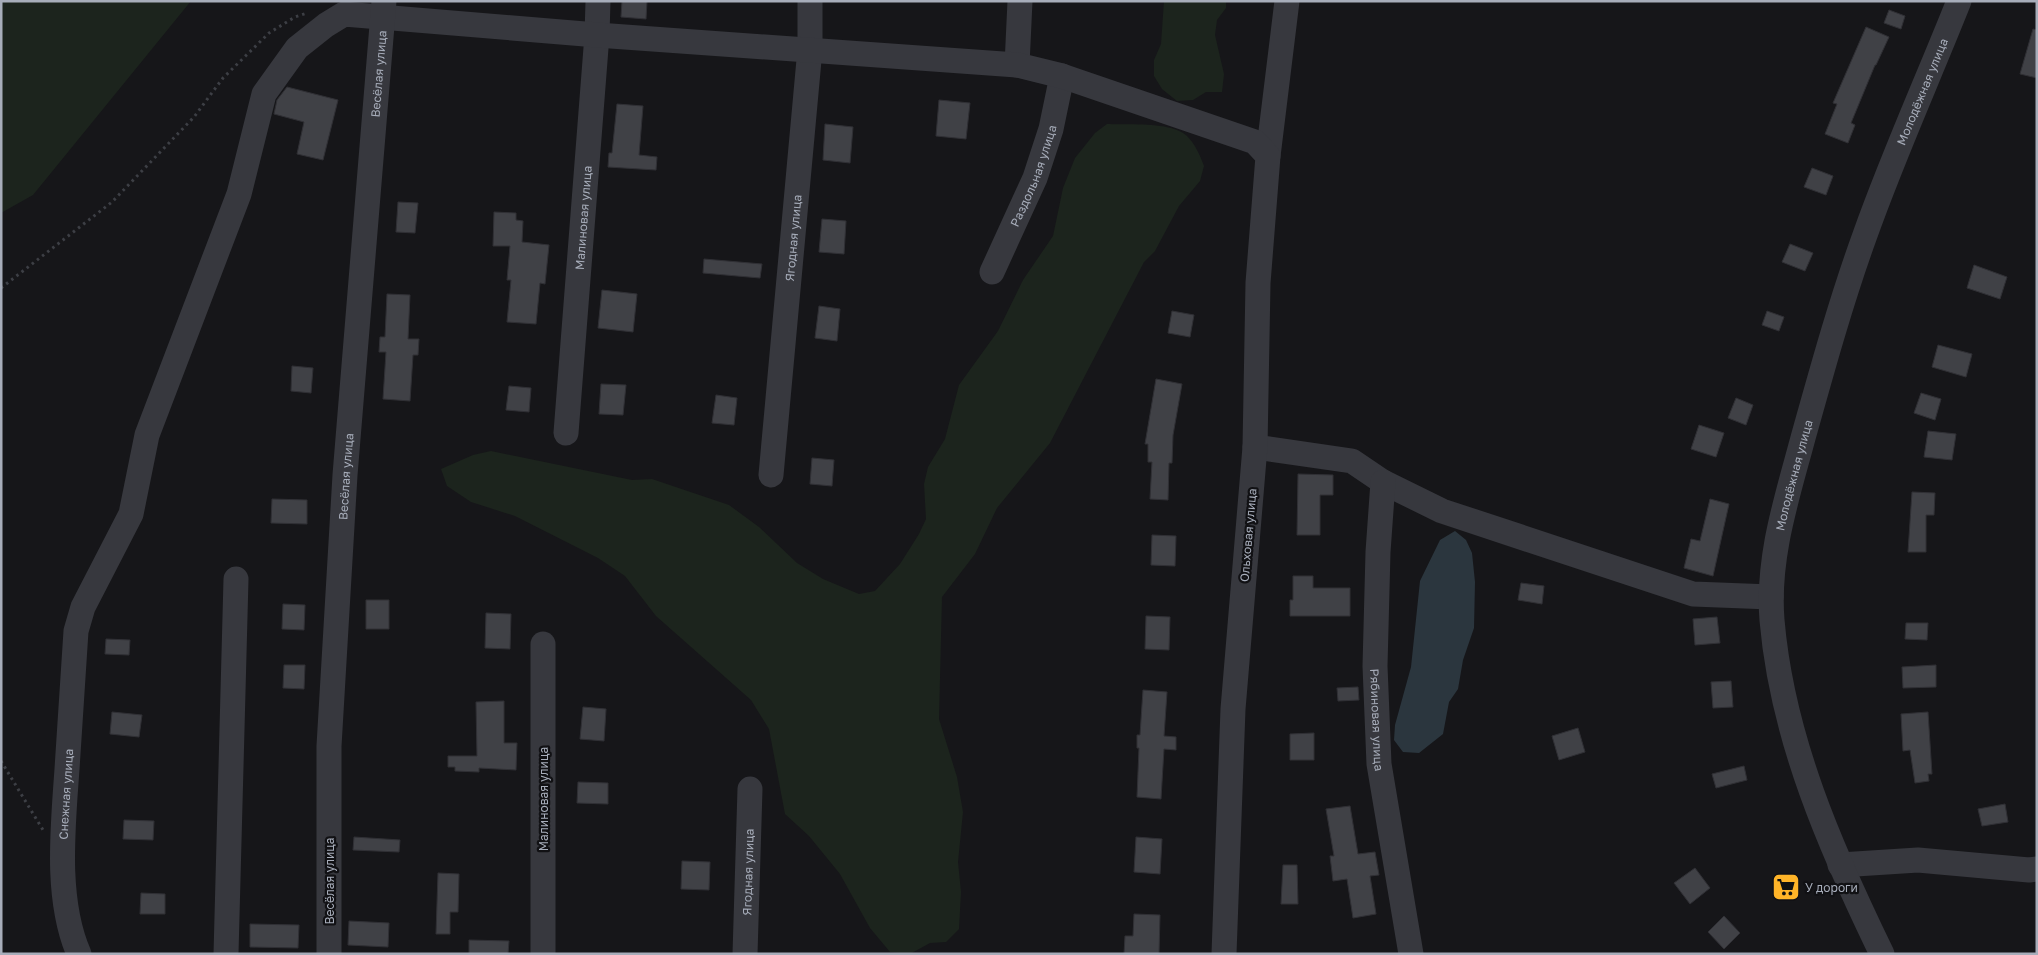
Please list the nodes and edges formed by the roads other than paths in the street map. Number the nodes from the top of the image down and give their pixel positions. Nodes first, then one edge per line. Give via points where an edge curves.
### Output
1 (598, 1) edge
2 (810, 1) edge
3 (1020, 1) edge
4 (1287, 1) edge
5 (1959, 1) edge
6 (383, 9) edge
7 (597, 35) junction
8 (810, 48) junction
9 (1017, 65) junction
10 (1062, 76) junction
11 (1268, 156) junction
12 (992, 272) dead end
13 (566, 433) dead end
14 (1255, 448) junction
15 (771, 475) dead end
16 (1383, 482) junction
17 (236, 580) dead end
18 (1771, 597) junction
19 (543, 644) dead end
20 (750, 789) dead end
21 (1840, 866) junction
22 (2037, 869) edge
23 (79, 954) edge
24 (226, 954) edge
25 (329, 954) edge
26 (544, 954) edge
27 (745, 954) edge
28 (1224, 954) edge
29 (1411, 954) edge
30 (1882, 954) edge

1 - 7 street, Малиновая улица
2 - 8 street, Ягодная улица
3 - 9 street
4 - 11 street, Ольховая улица
5 - 18 street, Молодёжная улица via 1865,235 1830,345 1775,546
6 - 7 street, Снежная улица
6 - 23 street, Снежная улица via 344,14 326,25 297,48 264,94 239,194 147,436 131,514 83,607 76,632 63,834 66,913
6 - 25 street, Весёлая улица via 345,475 330,736
7 - 8 street, Снежная улица
7 - 13 street, Малиновая улица
8 - 9 street, Снежная улица
8 - 15 street, Ягодная улица
9 - 10 street, Снежная улица
10 - 11 street, Снежная улица via 1256,142
10 - 12 street, Раздольная улица via 1051,129 1035,178
11 - 14 street, Ольховая улица via 1258,283
14 - 16 street via 1352,461
14 - 28 street, Ольховая улица via 1233,709
16 - 18 street via 1442,511 1693,594
16 - 29 street, Рябиновая улица via 1375,666 1378,764
17 - 24 street
18 - 21 street, Молодёжная улица via 1779,674 1791,727 1808,784
19 - 26 street, Малиновая улица
20 - 27 street, Ягодная улица
21 - 22 street via 1918,860
21 - 30 street, Молодёжная улица

